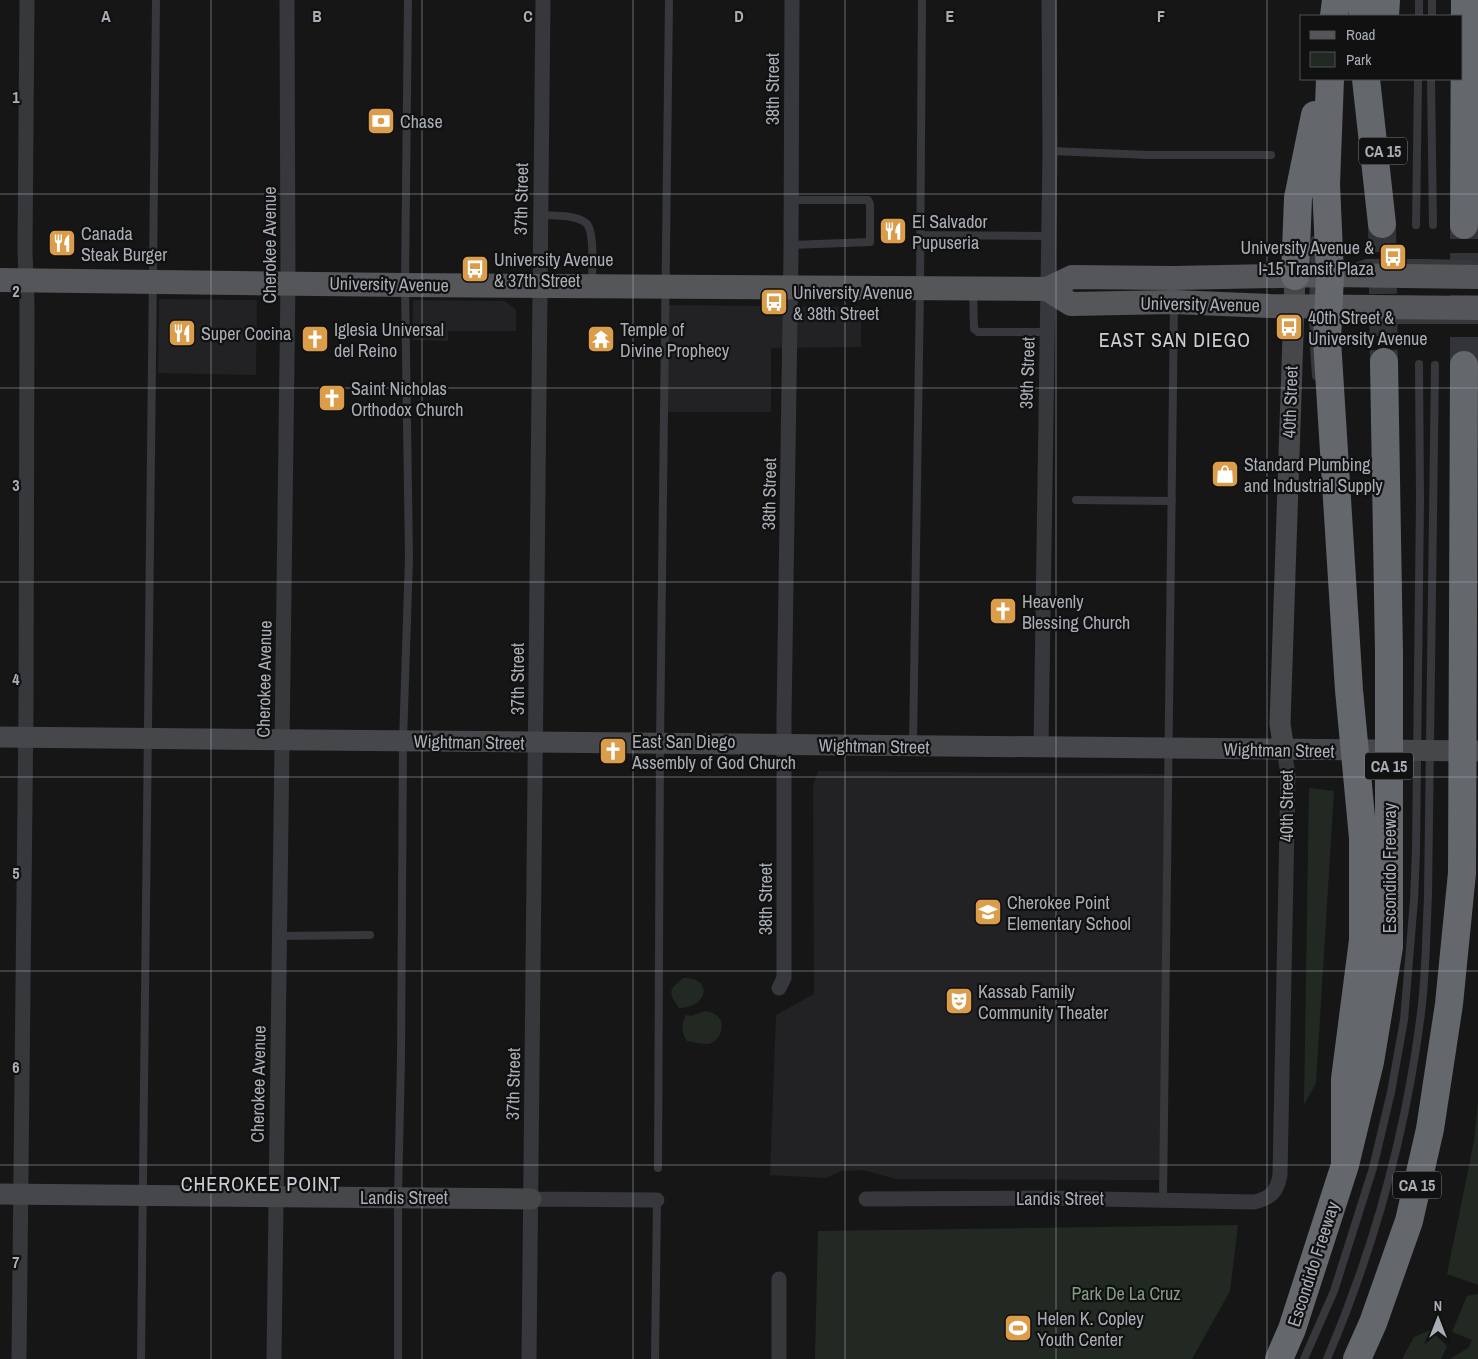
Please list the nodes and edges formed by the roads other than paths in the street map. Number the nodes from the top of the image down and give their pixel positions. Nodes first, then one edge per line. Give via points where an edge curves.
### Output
1 (28, 0) edge
2 (156, 0) edge
3 (286, 0) edge
4 (408, 0) edge
5 (543, 0) edge
6 (669, 0) edge
7 (792, 0) edge
8 (922, 0) edge
9 (1049, 0) edge
10 (1336, 0) edge
11 (1362, 0) edge
12 (1386, 0) edge
13 (1419, 0) edge
14 (1432, 0) edge
15 (1465, 0) edge
16 (1334, 15) edge
17 (1363, 15) edge
18 (1385, 15) edge
19 (1419, 15) edge
20 (1432, 15) edge
21 (1324, 80) edge
22 (1324, 80) edge
23 (1330, 80) edge
24 (1366, 80) edge
25 (1384, 80) edge
26 (1418, 80) edge
27 (1431, 80) edge
28 (1318, 141) dead end
29 (1050, 151) junction
30 (1271, 155) dead end
31 (1318, 177) dead end
32 (1318, 186) dead end
33 (791, 200) junction
34 (540, 215) junction
35 (1473, 222) tunnel mouth
36 (1416, 224) dead end
37 (1433, 225) dead end
38 (1316, 231) dead end
39 (920, 234) junction
40 (1048, 236) junction
41 (791, 245) junction
42 (1478, 268) edge
43 (1313, 275) junction
44 (1478, 277) edge
45 (0, 280) edge
46 (26, 280) junction
47 (154, 282) junction
48 (288, 283) junction
49 (405, 285) junction
50 (539, 286) junction
51 (592, 286) junction
52 (665, 287) junction
53 (791, 288) junction
54 (920, 289) junction
55 (973, 289) junction
56 (1047, 289) junction
57 (1174, 302) junction
58 (1312, 306) junction
59 (1478, 308) edge
60 (1478, 320) edge
61 (1047, 332) junction
62 (1384, 362) tunnel mouth
63 (1419, 364) dead end
64 (1434, 365) dead end
65 (1464, 365) tunnel mouth
66 (1316, 381) dead end
67 (1076, 500) dead end
68 (1172, 501) junction
69 (1334, 582) dead end
70 (1349, 690) junction
71 (0, 737) edge
72 (25, 737) junction
73 (148, 739) junction
74 (282, 740) junction
75 (403, 741) junction
76 (535, 742) junction
77 (660, 744) junction
78 (784, 744) junction
79 (913, 746) junction
80 (1041, 748) junction
81 (1169, 748) junction
82 (1284, 750) junction
83 (1478, 751) edge
84 (1478, 875) edge
85 (370, 935) dead end
86 (279, 936) junction
87 (779, 988) dead end
88 (1449, 1004) junction
89 (1345, 1165) junction
90 (658, 1168) dead end
91 (10, 1194) edge
92 (143, 1195) junction
93 (276, 1196) junction
94 (398, 1197) junction
95 (531, 1198) junction
96 (866, 1199) dead end
97 (1163, 1199) junction
98 (658, 1200) joint
99 (1254, 1202) joint
100 (780, 1279) dead end
101 (19, 1359) edge
102 (141, 1359) edge
103 (274, 1359) edge
104 (398, 1359) edge
105 (530, 1359) edge
106 (655, 1359) edge
107 (779, 1359) edge
108 (1279, 1359) edge
109 (1304, 1359) edge
110 (1327, 1359) edge
111 (1357, 1359) edge

1 - 46 street
2 - 47 lane
3 - 48 street, Cherokee Avenue
4 - 49 lane
5 - 34 street, 37th Street
6 - 52 lane
7 - 33 street, 38th Street
8 - 39 lane
9 - 29 street, 39th Street
10 - 16 highway
11 - 17 highway
12 - 18 highway
13 - 19 lane
14 - 20 lane
15 - 35 highway
21 - 28 lane
22 - 43 highway via 1298,198
23 - 43 highway via 1326,184
24 - 25 highway, CA 15 via 1382,224
26 - 36 lane
27 - 37 lane
29 - 30 lane
29 - 40 street, 39th Street
31 - 32 lane
33 - 41 street, 38th Street
33 - 41 lane via 868,200 870,242
34 - 50 street, 37th Street
34 - 51 lane via 580,219 588,224
38 - 43 lane
39 - 40 lane
39 - 54 lane
40 - 56 street, 39th Street
41 - 53 street, 38th Street
42 - 43 lane via 1468,264 1366,263
43 - 44 main road, University Avenue
43 - 56 main road, University Avenue via 1072,277
43 - 58 highway
43 - 58 main road, 40th Street
45 - 46 main road, University Avenue
46 - 47 main road, University Avenue
46 - 72 street
47 - 48 main road, University Avenue
47 - 73 lane
48 - 49 main road, University Avenue
48 - 74 street, Cherokee Avenue
49 - 50 main road, University Avenue
49 - 75 lane via 409,558
50 - 51 main road, University Avenue
50 - 76 street, 37th Street
51 - 52 main road, University Avenue
52 - 53 main road, University Avenue
52 - 77 lane
53 - 54 main road, University Avenue
53 - 78 street, 38th Street
54 - 55 main road, University Avenue
54 - 79 lane
55 - 56 main road, University Avenue
55 - 61 lane via 974,329 978,332
56 - 57 main road, University Avenue via 1071,304
56 - 61 street, 39th Street
57 - 58 main road, University Avenue
57 - 68 lane
58 - 59 main road, University Avenue
58 - 60 lane via 1373,320
58 - 66 lane
58 - 70 highway via 1328,350
58 - 82 main road, 40th Street via 1280,724
61 - 80 street, 39th Street
62 - 89 highway, Escondido Freeway / CA 15 via 1389,653 1389,948 1370,1062
63 - 109 lane via 1416,850 1404,1020 1373,1168 1334,1291
64 - 110 lane via 1428,896 1421,1013 1390,1177 1350,1305
65 - 88 highway, CA 15 via 1462,874
67 - 68 lane
68 - 81 lane
69 - 70 lane via 1339,640
70 - 89 highway via 1363,838 1363,940 1345,1079
71 - 72 main road, Wightman Street
72 - 73 main road, Wightman Street
72 - 91 street
73 - 74 main road, Wightman Street
73 - 92 lane
74 - 75 main road, Wightman Street
74 - 86 street, Cherokee Avenue
75 - 76 main road, Wightman Street
75 - 94 lane
76 - 77 main road, Wightman Street
76 - 95 street, 37th Street
77 - 78 main road, Wightman Street
77 - 90 lane
78 - 79 main road, Wightman Street
78 - 87 street, 38th Street via 784,978
79 - 80 main road, Wightman Street
80 - 81 main road, Wightman Street
81 - 82 main road, Wightman Street
81 - 97 lane
82 - 83 main road, Wightman Street
82 - 99 street, 40th Street via 1288,774 1280,1175 1272,1194
84 - 88 highway
85 - 86 lane
86 - 93 street, Cherokee Avenue
88 - 111 highway, CA 15 via 1430,1129 1409,1221
89 - 108 highway, Escondido Freeway / CA 15 via 1292,1329
91 - 92 main road, Landis Street
91 - 101 street
92 - 93 main road, Landis Street
92 - 102 lane
93 - 94 main road, Landis Street
93 - 103 street, Cherokee Avenue
94 - 95 main road, Landis Street
94 - 104 lane
95 - 98 street, Landis Street
95 - 105 street, 37th Street
96 - 97 street, Landis Street
97 - 99 street, Landis Street
98 - 106 lane
100 - 107 street

